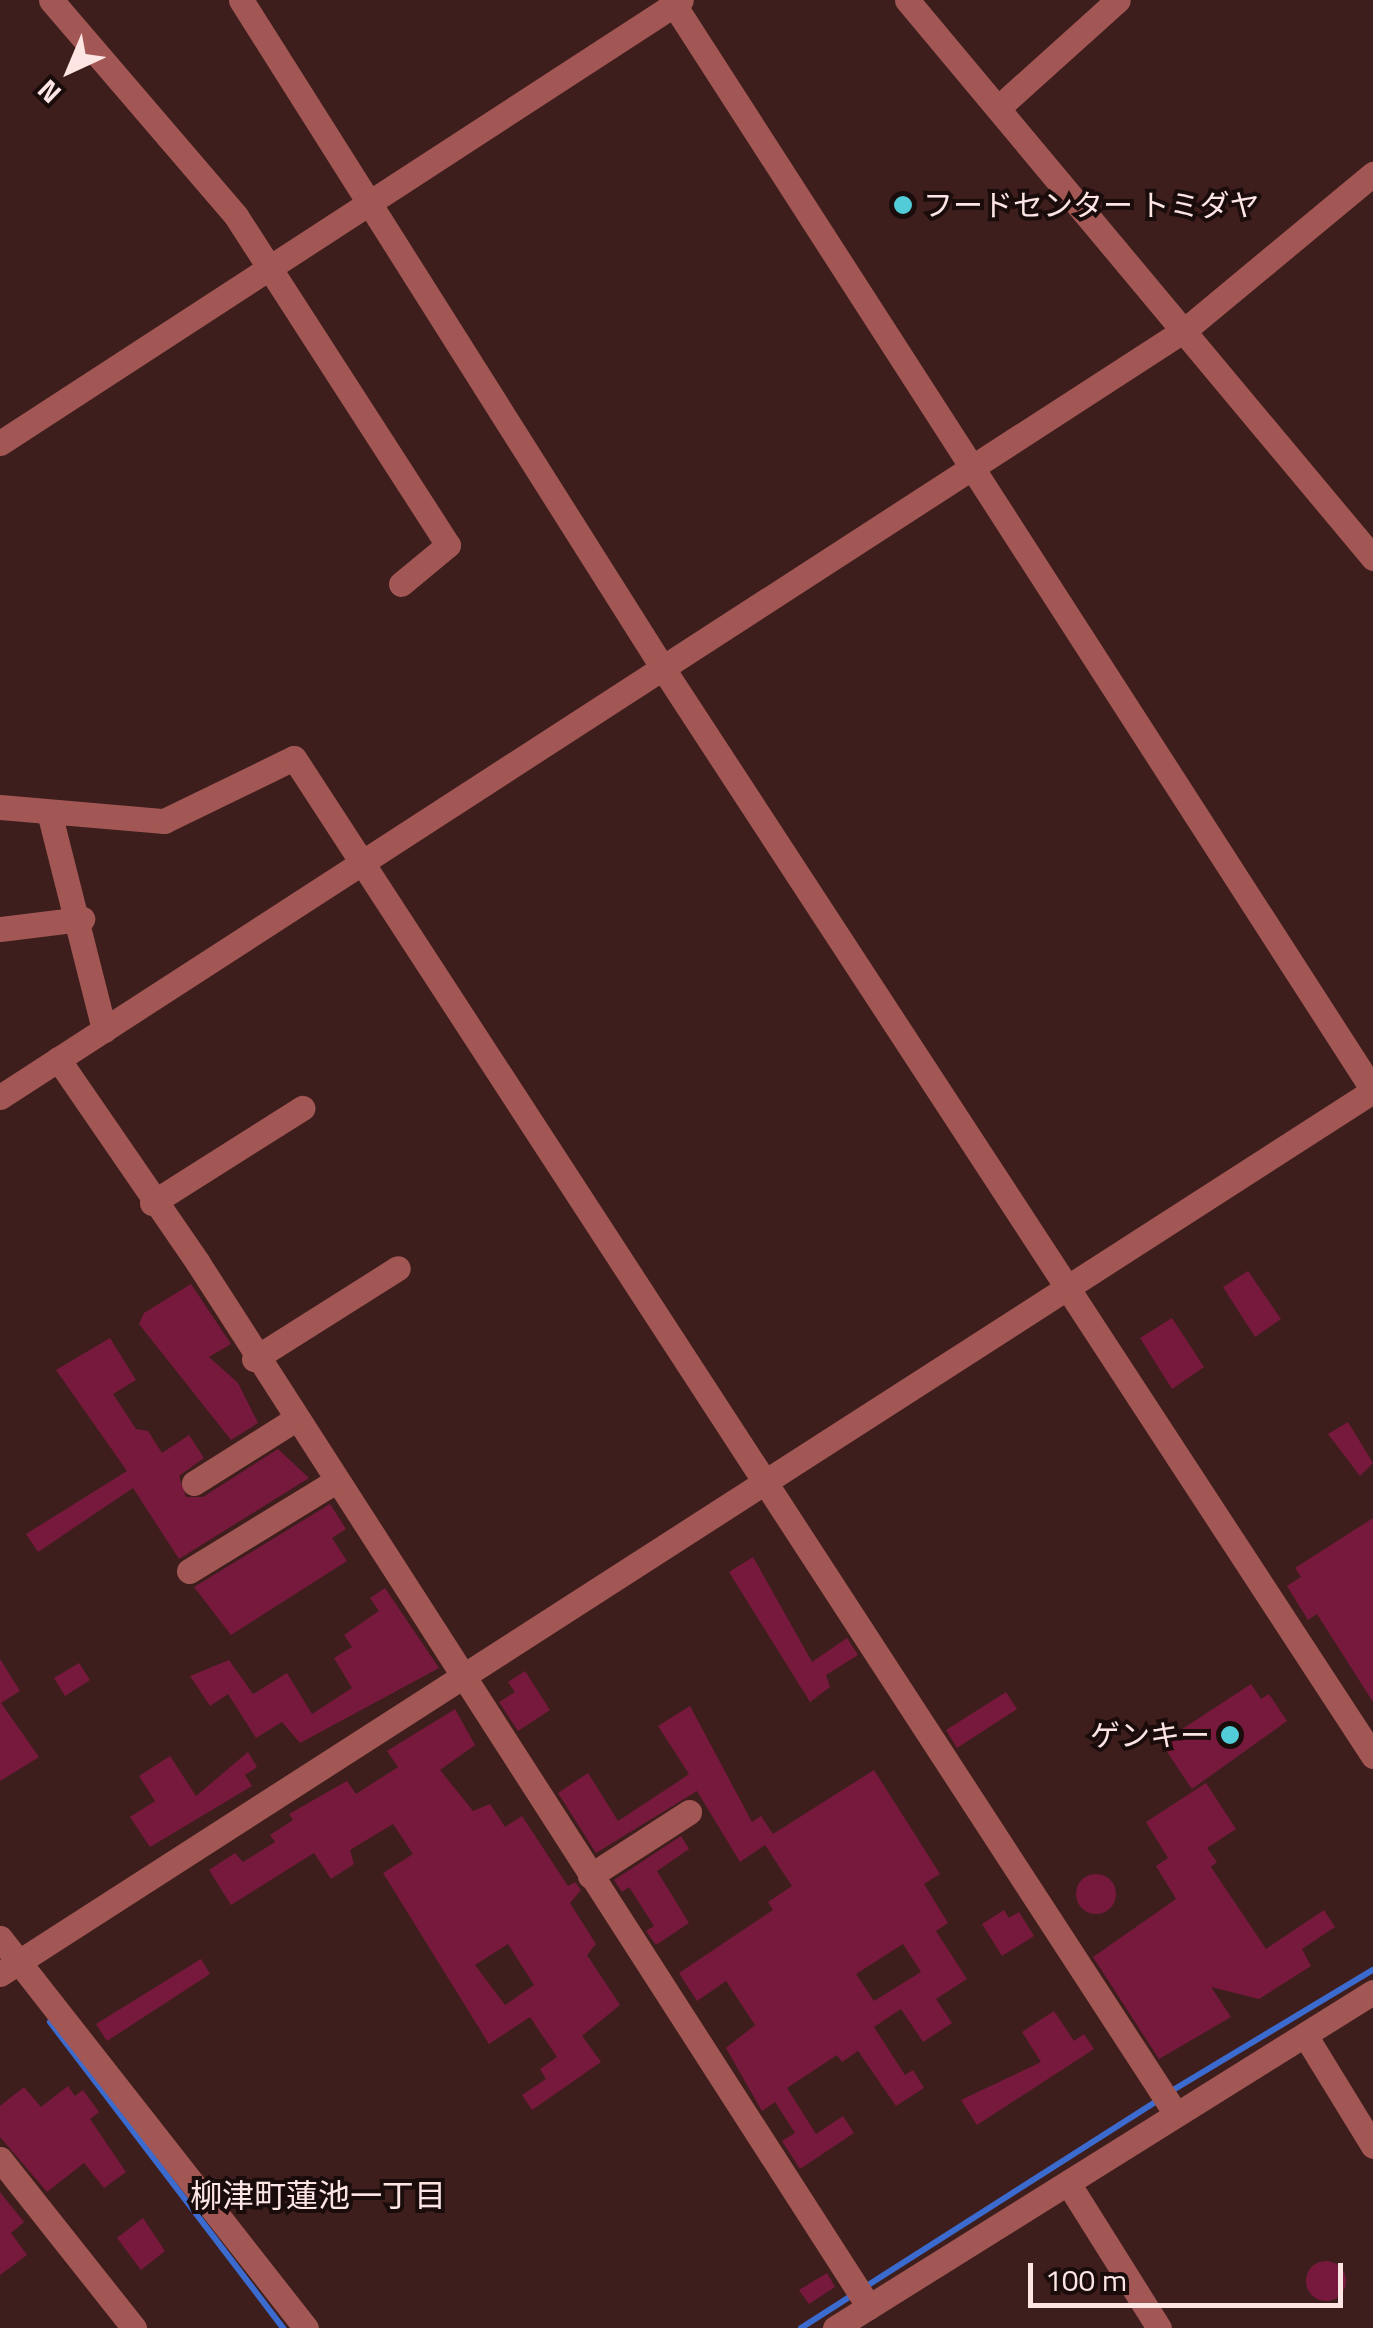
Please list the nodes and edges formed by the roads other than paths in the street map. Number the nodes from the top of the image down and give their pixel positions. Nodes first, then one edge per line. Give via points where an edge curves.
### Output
1 (51, 0) edge
2 (241, 0) edge
3 (907, 0) edge
4 (676, 2) edge
5 (1100, 6) edge
6 (998, 108) junction
7 (1373, 174) edge
8 (370, 198) junction
9 (272, 268) junction
10 (1186, 329) junction
11 (0, 443) edge
12 (976, 470) junction
13 (1373, 558) edge
14 (401, 584) dead end
15 (664, 670) junction
16 (0, 807) edge
17 (50, 812) junction
18 (364, 861) junction
19 (82, 919) junction
20 (0, 929) edge
21 (104, 1030) junction
22 (58, 1059) junction
23 (1373, 1091) edge
24 (0, 1097) edge
25 (302, 1108) dead end
26 (152, 1203) junction
27 (398, 1268) dead end
28 (1071, 1289) junction
29 (254, 1358) junction
30 (294, 1420) junction
31 (336, 1480) junction
32 (194, 1484) dead end
33 (768, 1485) junction
34 (190, 1571) dead end
35 (464, 1680) junction
36 (1373, 1756) edge
37 (689, 1812) dead end
38 (590, 1876) junction
39 (0, 1938) edge
40 (10, 1968) edge
41 (1373, 1992) edge
42 (1304, 2035) junction
43 (1174, 2111) junction
44 (1373, 2146) edge
45 (0, 2159) edge
46 (1068, 2183) junction
47 (869, 2307) junction
48 (134, 2328) edge
49 (306, 2328) edge
50 (835, 2328) edge
51 (1159, 2328) edge

1 - 9 street
2 - 8 street
3 - 6 street
4 - 8 street
4 - 12 street
5 - 6 street
6 - 10 street
7 - 10 street
8 - 9 street
8 - 15 street
9 - 11 street
9 - 14 street via 448,545
10 - 12 street
10 - 13 street
12 - 15 street
12 - 23 street
15 - 18 street
15 - 28 street
16 - 17 street
17 - 18 street via 164,821 294,758
17 - 19 street
18 - 21 street
18 - 33 street
19 - 20 street
19 - 21 street
21 - 22 street
22 - 24 street
22 - 26 street
23 - 28 street
25 - 26 street
26 - 29 street
27 - 29 street
28 - 33 street
28 - 36 street
29 - 30 street
30 - 31 street
30 - 32 street
31 - 34 street
31 - 35 street
33 - 35 street
33 - 43 street
35 - 38 street
35 - 40 street
37 - 38 street
38 - 47 street
39 - 40 street
40 - 49 street
41 - 42 street
42 - 43 street
42 - 44 street
43 - 46 street
45 - 48 street
46 - 47 street
46 - 51 street
47 - 50 street

